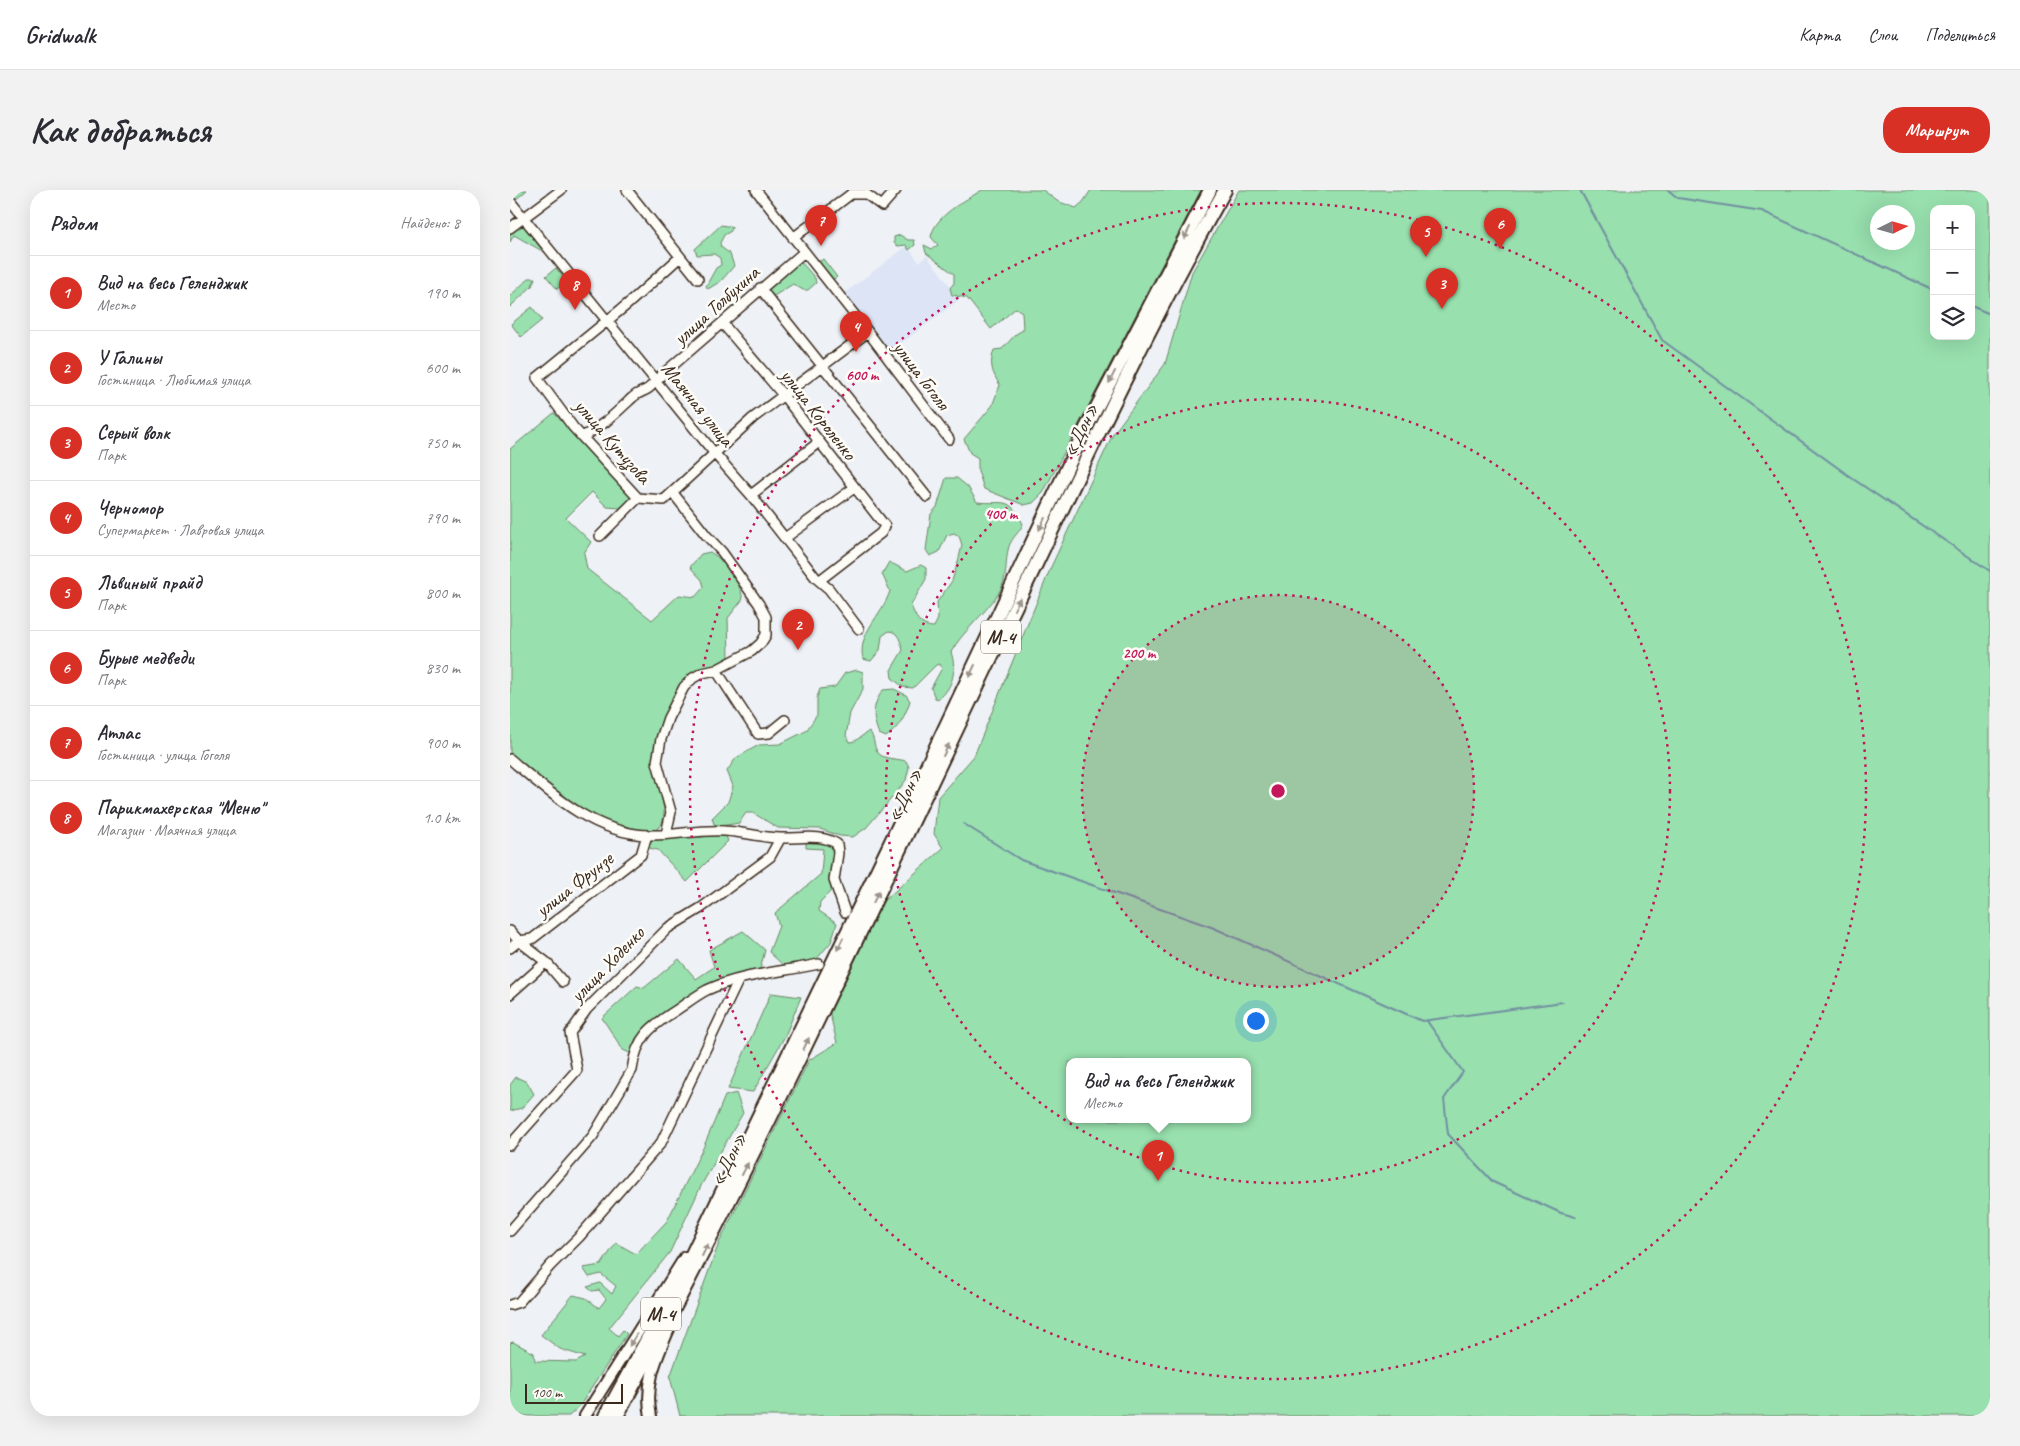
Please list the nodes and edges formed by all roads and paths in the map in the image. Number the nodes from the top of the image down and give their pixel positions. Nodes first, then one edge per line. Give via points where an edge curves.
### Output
1 (561, 190) edge
2 (627, 190) edge
3 (756, 190) edge
4 (896, 190) edge
5 (1210, 190) edge
6 (1225, 190) edge
7 (510, 201) edge
8 (524, 218) junction
9 (510, 228) edge
10 (793, 238) junction
11 (804, 252) junction
12 (680, 257) junction
13 (698, 279) dead end
14 (760, 288) junction
15 (607, 322) junction
16 (723, 324) junction
17 (868, 332) junction
18 (822, 365) junction
19 (656, 380) junction
20 (784, 396) junction
21 (582, 437) junction
22 (948, 440) dead end
23 (819, 442) junction
24 (715, 454) junction
25 (854, 488) junction
26 (673, 493) junction
27 (751, 494) junction
28 (927, 497) dead end
29 (638, 498) junction
30 (600, 536) dead end
31 (785, 538) junction
32 (820, 580) junction
33 (859, 629) dead end
34 (716, 670) junction
35 (785, 720) dead end
36 (510, 759) edge
37 (666, 834) junction
38 (646, 835) junction
39 (780, 838) junction
40 (845, 912) dead end
41 (510, 930) edge
42 (519, 941) junction
43 (510, 948) edge
44 (546, 962) junction
45 (819, 964) dead end
46 (739, 979) junction
47 (562, 982) dead end
48 (510, 994) edge
49 (510, 1145) edge
50 (713, 1209) junction
51 (510, 1231) edge
52 (687, 1287) junction
53 (510, 1305) edge
54 (584, 1416) edge
55 (605, 1416) edge
56 (617, 1416) edge
57 (652, 1416) edge

1 - 8 street
2 - 12 street
3 - 10 street, улица Гоголя
4 - 10 street via 882,206 866,194 851,194
5 -> 50 highway, «Дон» / М-4 via 1086,428
52 -> 6 highway, «Дон» / М-4 via 786,1088 1134,361
7 - 8 street, Маячная улица
8 - 9 street
8 - 15 street, Маячная улица
10 - 11 street, улица Гоголя
11 - 14 street, улица Толбухина
11 - 17 street, улица Гоголя
12 - 13 street
12 - 15 street
14 - 16 street, улица Толбухина
14 - 18 street
15 - 19 street, Маячная улица
15 - 21 street, улица Кутузова via 537,378
16 - 19 street, улица Толбухина
16 - 20 street, улица Короленко
17 - 18 street
17 - 22 street, улица Гоголя
18 - 20 street
18 - 28 street
19 - 21 street, улица Толбухина via 645,392 632,398
19 - 24 street, Маячная улица
20 - 23 street, улица Короленко
20 - 24 street via 753,418
21 - 29 street, улица Кутузова
23 - 25 street, улица Короленко
23 - 27 street
24 - 26 street
24 - 27 street, Маячная улица
25 - 31 street
25 - 32 street, улица Короленко via 885,526 881,533
26 - 29 street, улица Кутузова via 664,500
26 - 34 street via 728,559 766,618 766,635 761,643
27 - 31 street, Маячная улица
29 - 30 street
31 - 32 street, Маячная улица
32 - 33 street, Маячная улица
34 - 35 street via 758,734 769,733
34 - 37 street via 702,673 684,687 661,739 658,773 671,812
36 - 38 street via 552,795 585,817
37 - 38 street
37 - 39 street via 723,830
38 - 42 street, улица Фрунзе via 640,855 532,939
39 - 40 street via 820,837 829,838 837,844 834,880
39 - 49 street, улица Ходенко via 770,857 668,928 587,1009 570,1033 577,1070
41 - 42 street
42 - 43 street, улица Фрунзе
42 - 44 street
44 - 47 street
44 - 48 street
45 - 46 street
46 - 51 street via 707,990 660,1021 641,1038 632,1070 593,1136
46 - 53 street via 661,1143 519,1302
50 -> 54 main road
50 - 55 highway, «Дон» / М-4 via 678,1283
52 - 56 highway, «Дон» / М-4
52 - 57 main road via 651,1373 649,1397

